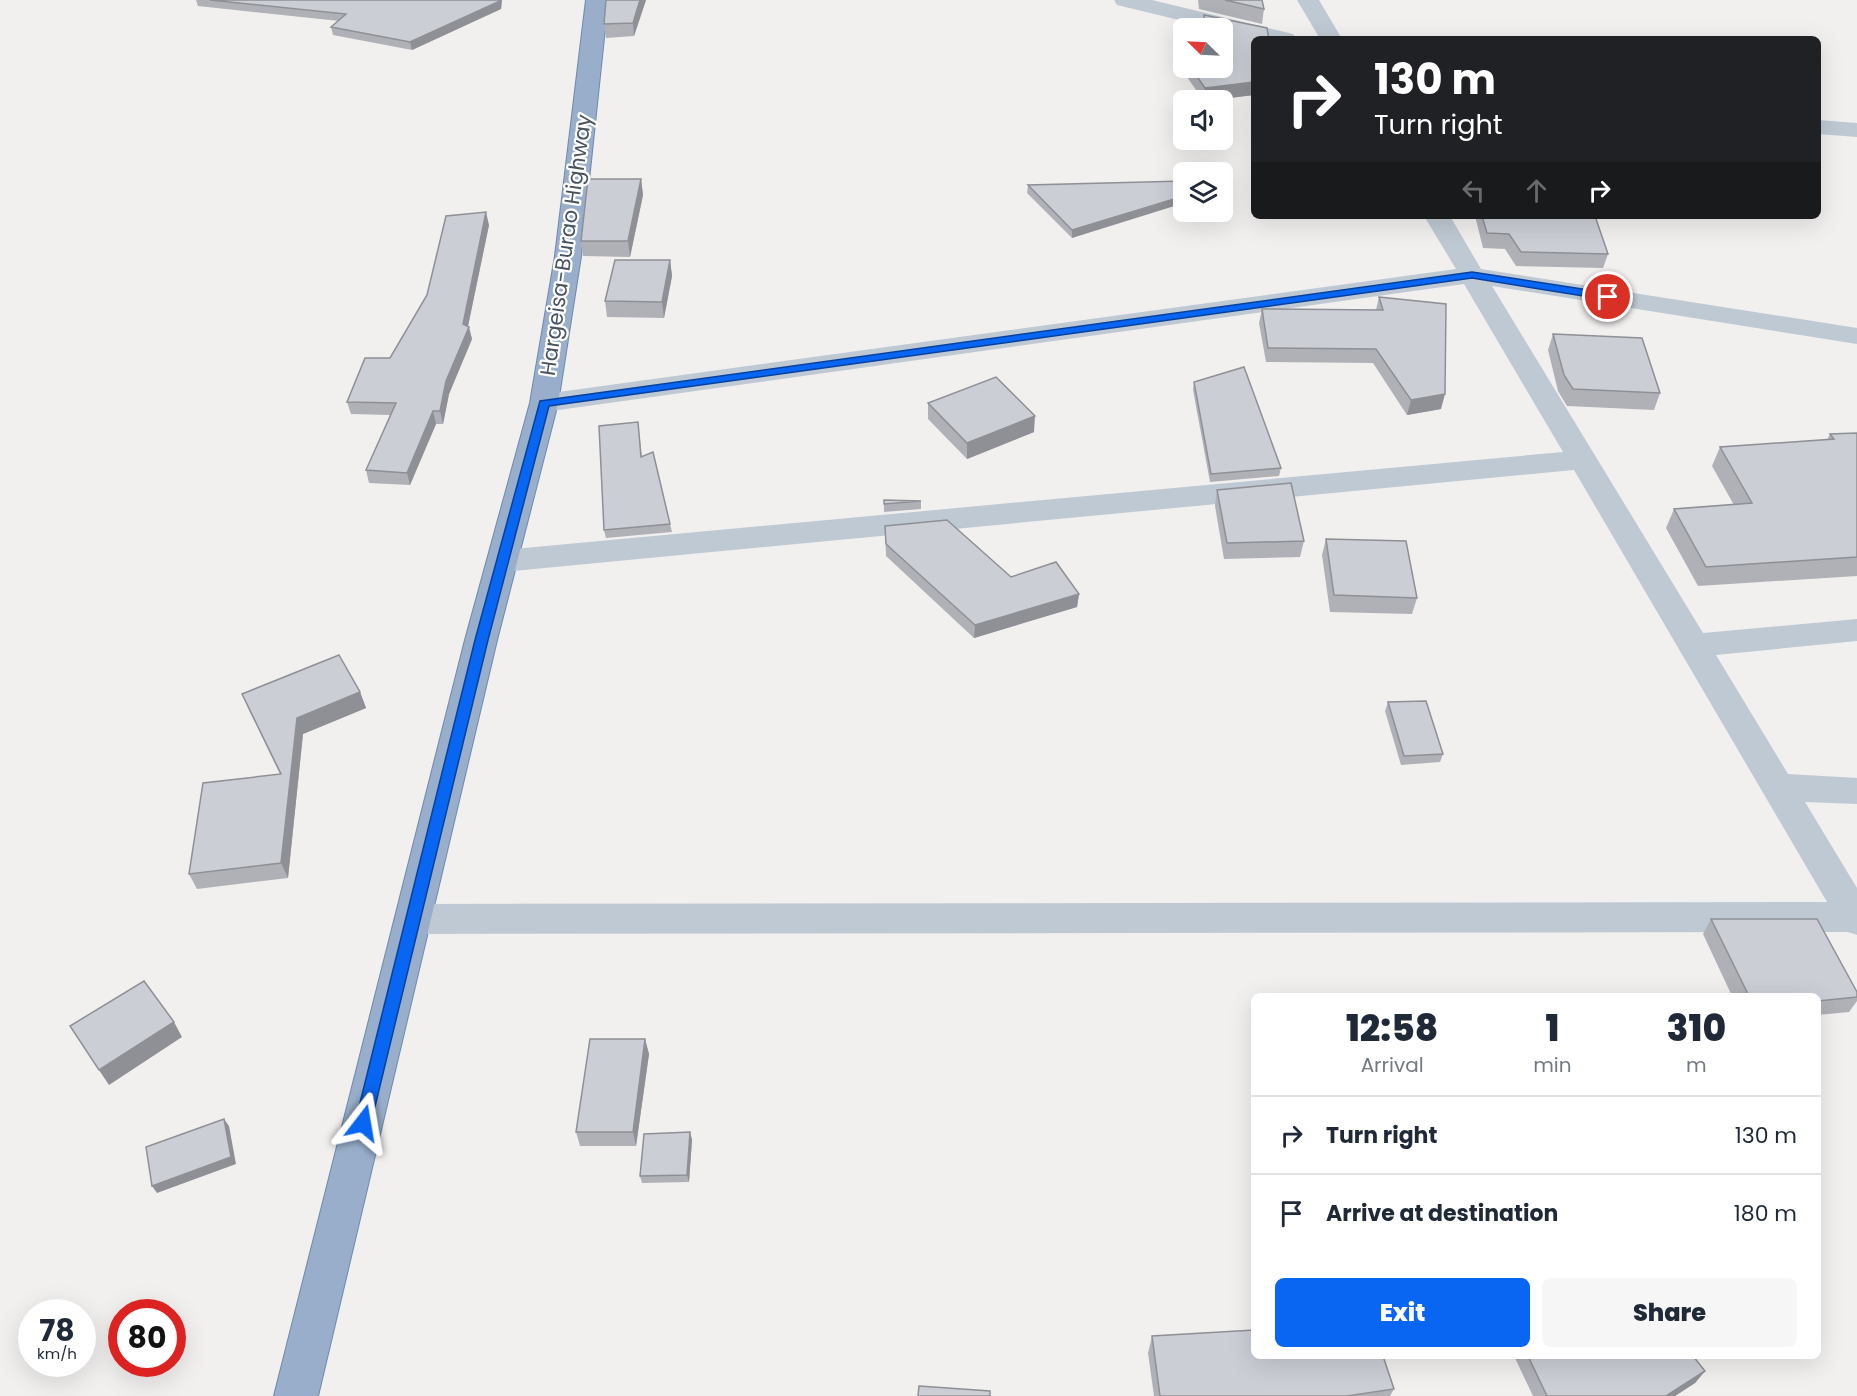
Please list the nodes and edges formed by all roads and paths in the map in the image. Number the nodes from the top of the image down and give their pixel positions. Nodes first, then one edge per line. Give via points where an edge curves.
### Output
1 (597, 0) edge
2 (1125, 0) edge
3 (1308, 0) edge
4 (1273, 36) edge
5 (1329, 36) edge
6 (1821, 127) edge
7 (1857, 130) edge
8 (1439, 219) edge
9 (1472, 275) junction
10 (1857, 336) edge
11 (544, 404) junction
12 (1582, 460) junction
13 (502, 561) junction
14 (1857, 630) edge
15 (1693, 646) junction
16 (1778, 787) junction
17 (1857, 791) edge
18 (1856, 918) edge
19 (413, 919) junction
20 (296, 1396) edge

1 - 11 highway, Hargeisa-Burao Highway via 568,256
2 - 4 street
3 - 5 street
6 - 7 street
8 - 9 street
9 - 10 street
9 - 11 street
9 - 12 street
11 - 13 highway, Hargeisa-Burao Highway
12 - 13 street
12 - 15 street
13 - 19 highway, Hargeisa-Burao Highway
14 - 15 street
15 - 16 street
16 - 17 street
16 - 18 street
18 - 19 street
19 - 20 highway, Hargeisa-Burao Highway

